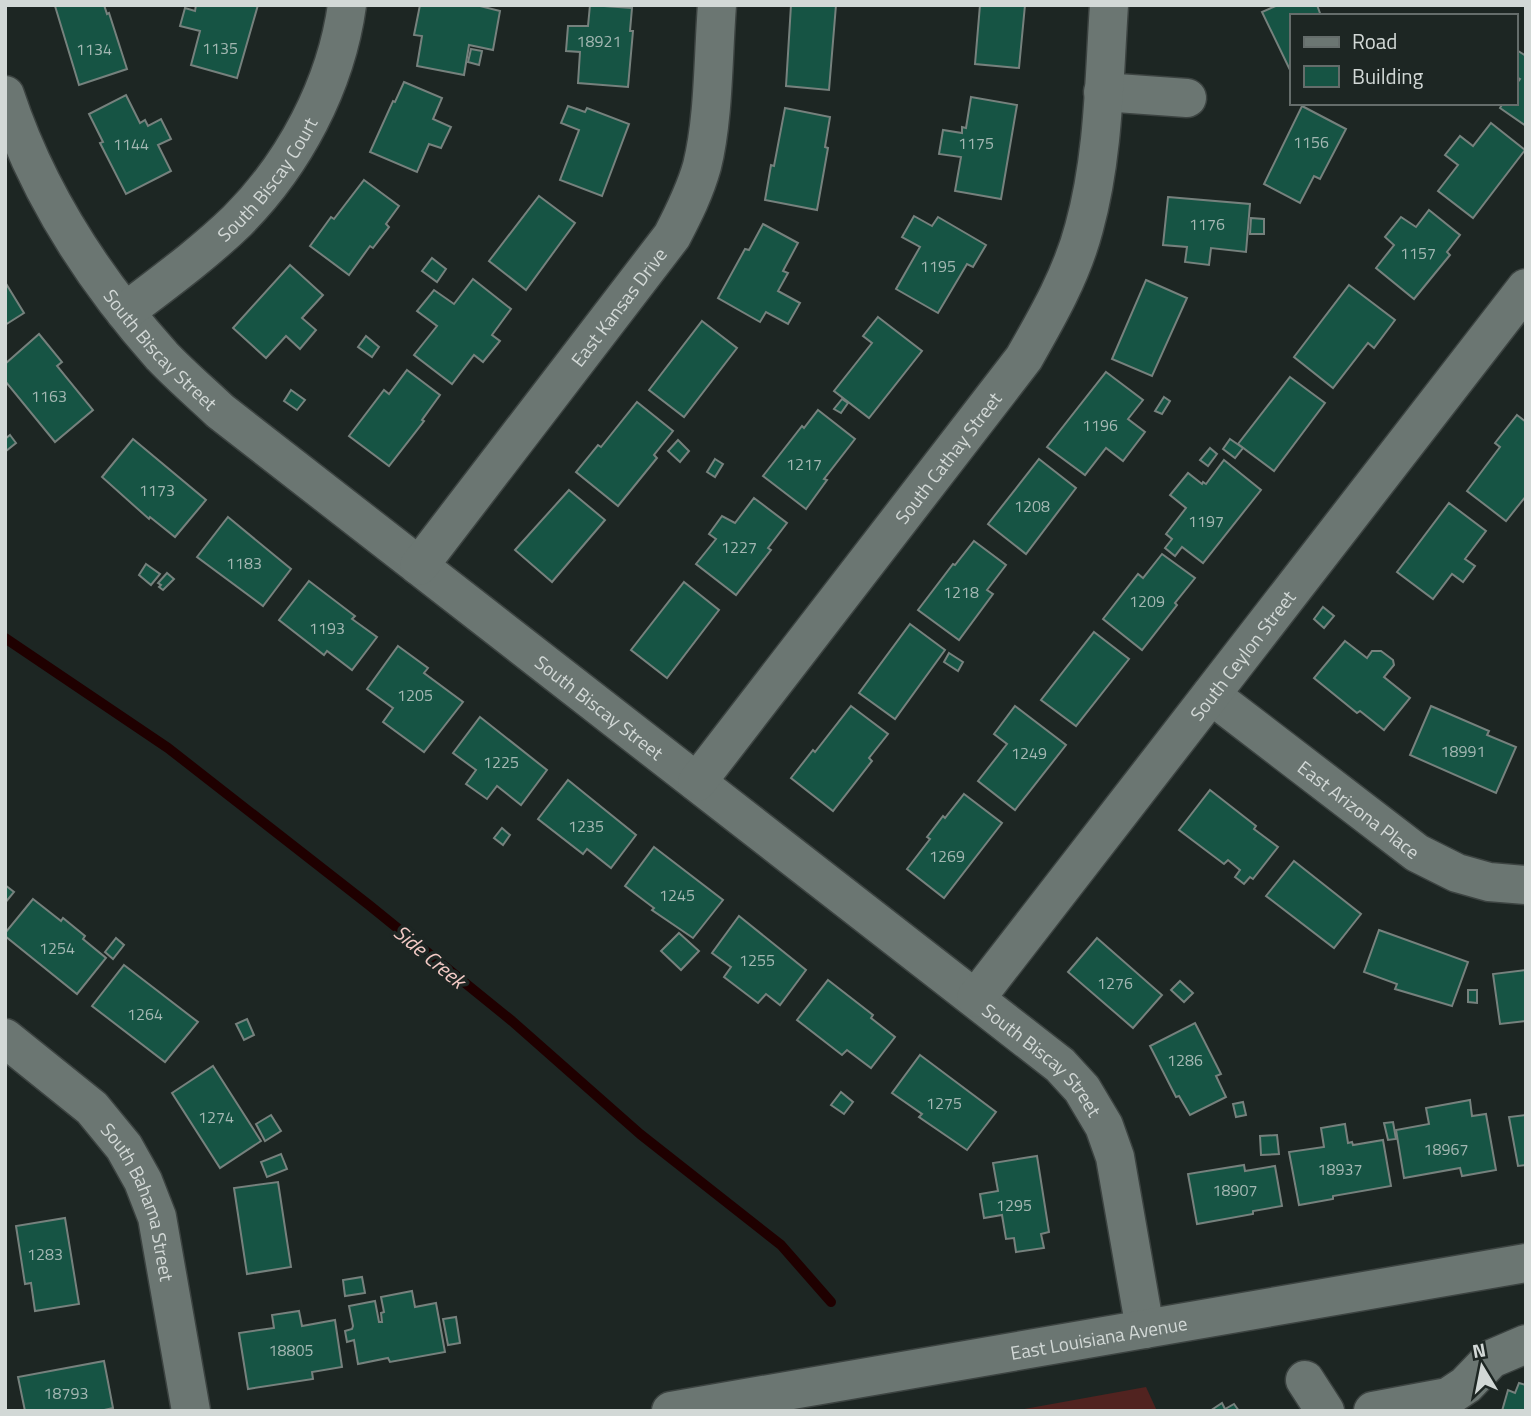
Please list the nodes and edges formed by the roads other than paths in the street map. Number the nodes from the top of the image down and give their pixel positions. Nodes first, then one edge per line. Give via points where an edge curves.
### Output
1 (347, 5) edge
2 (717, 5) edge
3 (1109, 5) edge
4 (1103, 92) junction
5 (5, 95) edge
6 (1188, 98) dead end
7 (1520, 310) edge
8 (125, 312) junction
9 (419, 566) junction
10 (1211, 695) junction
11 (697, 782) junction
12 (1526, 886) edge
13 (976, 998) junction
14 (5, 1038) edge
15 (1526, 1263) edge
16 (1145, 1329) junction
17 (1526, 1344) edge
18 (191, 1411) edge
19 (671, 1411) edge
20 (1373, 1411) edge

1 - 8 street, South Biscay Court via 323,90 309,123 277,174 238,220
2 - 9 street, East Kansas Drive via 702,165 673,236
3 - 4 street, South Cathay Street
4 - 6 street
4 - 11 street, South Cathay Street via 1094,184 1084,230 1059,296 1024,358
5 - 8 street, South Biscay Street via 44,187 81,252
7 - 10 street, South Ceylon Street
8 - 9 street, South Biscay Street via 164,358 220,411
9 - 11 street, South Biscay Street
10 - 12 street, East Arizona Place via 1417,853 1457,873
10 - 13 street, South Ceylon Street
11 - 13 street, South Biscay Street
13 - 16 street, South Biscay Street via 1060,1065 1082,1089 1104,1126 1115,1157
14 - 18 street, South Bahama Street via 92,1108 124,1147 143,1181 157,1217
15 - 16 street, East Louisiana Avenue
16 - 19 street, East Louisiana Avenue
17 - 20 street via 1491,1359 1448,1397

